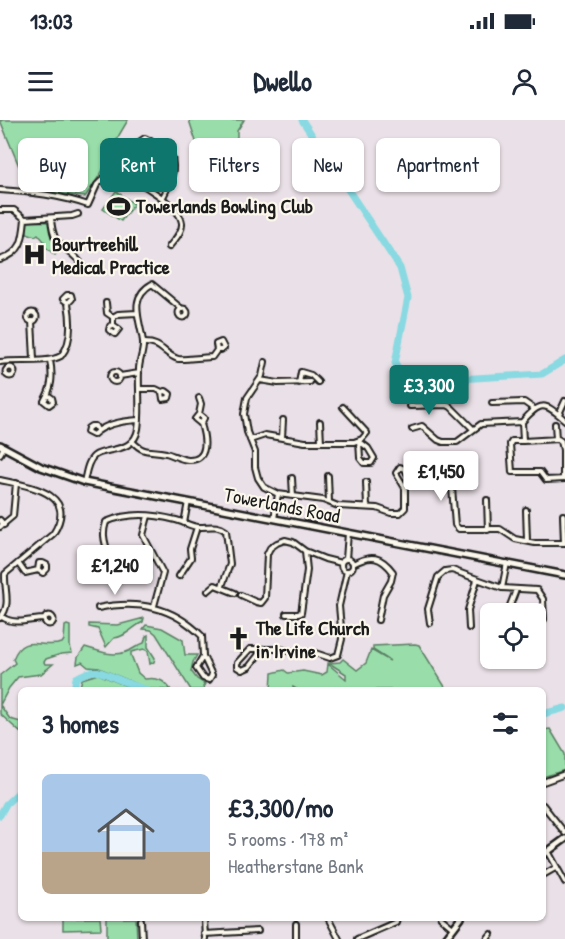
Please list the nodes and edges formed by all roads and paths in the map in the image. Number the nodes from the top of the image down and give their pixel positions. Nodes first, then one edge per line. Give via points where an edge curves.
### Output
1 (100, 182) edge
2 (0, 190) edge
3 (153, 192) edge
4 (166, 192) edge
5 (163, 197) junction
6 (0, 210) edge
7 (78, 214) dead end
8 (51, 218) junction
9 (25, 219) junction
10 (169, 247) dead end
11 (0, 260) edge
12 (85, 269) dead end
13 (68, 303) dead end
14 (106, 303) dead end
15 (182, 309) dead end
16 (137, 313) junction
17 (113, 317) junction
18 (32, 321) dead end
19 (114, 325) dead end
20 (143, 343) junction
21 (217, 350) dead end
22 (9, 360) junction
23 (34, 360) junction
24 (50, 360) junction
25 (0, 362) edge
26 (265, 362) dead end
27 (9, 368) dead end
28 (139, 373) junction
29 (120, 376) dead end
30 (260, 380) junction
31 (310, 382) dead end
32 (318, 382) dead end
33 (299, 383) junction
34 (139, 389) junction
35 (162, 392) dead end
36 (49, 396) dead end
37 (199, 398) dead end
38 (565, 401) edge
39 (492, 403) dead end
40 (410, 406) dead end
41 (343, 407) dead end
42 (534, 409) junction
43 (558, 414) junction
44 (138, 420) junction
45 (283, 420) dead end
46 (565, 420) edge
47 (320, 422) dead end
48 (522, 422) junction
49 (555, 424) dead end
50 (412, 429) dead end
51 (473, 429) junction
52 (97, 430) dead end
53 (282, 438) junction
54 (250, 440) junction
55 (558, 440) junction
56 (132, 441) junction
57 (358, 441) junction
58 (523, 441) junction
59 (321, 442) junction
60 (2, 446) edge
61 (0, 454) edge
62 (328, 476) dead end
63 (451, 476) dead end
64 (292, 478) dead end
65 (564, 479) edge
66 (0, 480) edge
67 (84, 482) junction
68 (366, 482) dead end
69 (16, 483) junction
70 (405, 488) junction
71 (278, 494) junction
72 (293, 496) junction
73 (487, 500) dead end
74 (188, 502) junction
75 (329, 502) junction
76 (367, 507) junction
77 (526, 510) dead end
78 (563, 515) dead end
79 (148, 516) junction
80 (273, 519) junction
81 (0, 520) edge
82 (184, 523) junction
83 (2, 526) edge
84 (198, 527) junction
85 (488, 530) junction
86 (348, 533) junction
87 (527, 541) junction
88 (564, 543) edge
89 (305, 550) junction
90 (346, 559) junction
91 (18, 563) junction
92 (341, 563) junction
93 (507, 563) junction
94 (353, 564) junction
95 (38, 570) dead end
96 (347, 571) junction
97 (86, 573) dead end
98 (565, 574) edge
99 (179, 576) dead end
100 (477, 580) junction
101 (222, 586) junction
102 (502, 588) junction
103 (516, 589) junction
104 (208, 591) dead end
105 (235, 593) dead end
106 (241, 595) dead end
107 (510, 603) edge
108 (543, 603) edge
109 (154, 606) junction
110 (98, 608) dead end
111 (286, 614) dead end
112 (1, 618) edge
113 (45, 619) dead end
114 (378, 620) dead end
115 (430, 623) dead end
116 (469, 628) dead end
117 (263, 649) junction
118 (203, 656) junction
119 (565, 774) edge
120 (546, 781) edge
121 (546, 809) edge
122 (565, 833) edge
123 (565, 839) edge
124 (546, 853) edge
125 (557, 867) junction
126 (546, 873) edge
127 (565, 882) edge
128 (141, 921) edge
129 (204, 921) edge
130 (330, 921) edge
131 (396, 921) edge
132 (445, 921) edge
133 (459, 921) edge
134 (296, 924) dead end
135 (453, 928) junction
136 (258, 931) dead end
137 (491, 934) dead end
138 (205, 936) edge
139 (142, 939) edge
140 (296, 939) edge
141 (339, 939) edge
142 (357, 939) edge
143 (445, 939) edge
144 (487, 939) edge

1 - 2 street via 88,205 44,194
3 - 5 street
4 - 5 street
5 - 10 street via 177,210 182,223 180,233
6 - 9 street via 14,210
7 - 8 street
8 - 9 street
8 - 12 street via 55,241 79,259
9 - 11 street via 23,240 17,251
13 - 24 street via 68,344 61,356
14 - 17 street via 107,313
15 - 16 street via 152,284 143,290
16 - 17 street
16 - 20 street
17 - 19 street
18 - 23 street
20 - 21 street via 155,344 180,360 212,357
20 - 28 street
22 - 23 street
22 - 25 street
22 - 27 street
23 - 24 street
24 - 36 street
26 - 30 street
28 - 29 street
28 - 34 street
30 - 33 street
30 - 54 street via 245,404
31 - 33 street
32 - 33 street via 301,372
34 - 35 street
34 - 44 street
37 - 56 street via 201,405 195,420 201,424 205,446 201,455 193,459 146,452
38 - 43 street
39 - 42 street via 524,402
40 - 51 street via 447,405
41 - 57 street via 367,433
42 - 43 street via 544,405
42 - 48 street
43 - 46 street
44 - 52 street via 120,421
44 - 56 street via 138,431
45 - 53 street
47 - 59 street
48 - 51 street via 481,424
48 - 58 street
49 - 55 street
50 - 51 street via 422,426 443,442 457,442
53 - 54 street via 265,435
53 - 59 street
54 - 71 street via 258,478 264,487
55 - 58 street
55 - 65 street via 563,450
56 - 67 street via 92,458
57 - 57 street via 373,453 371,463 362,461
57 - 59 street
58 - 65 street via 510,444 513,472 540,472 544,480
60 - 61 street
60 - 67 street, Towerlands Road via 41,467
62 - 75 street
63 - 85 street via 455,525 459,529
64 - 72 street
66 - 69 street
67 - 74 street, Towerlands Road
68 - 76 street
69 - 83 street via 13,516
69 - 91 street via 48,492 59,512 53,534
70 - 70 street via 396,473 400,467 409,477
70 - 76 street via 405,508 400,513
71 - 72 street
71 - 80 street
72 - 75 street
73 - 85 street
74 - 80 street, Towerlands Road
74 - 82 street
75 - 76 street
77 - 87 street
78 - 88 street
79 - 82 street
79 - 97 street via 122,515 106,522 102,534 108,562
79 - 109 street via 143,535 163,573
80 - 86 street, Towerlands Road
81 - 83 street
82 - 84 street
84 - 99 street via 190,558
84 - 101 street via 220,527 226,531 230,564
85 - 87 street via 500,529 515,539
86 - 90 street
86 - 93 street, Towerlands Road
87 - 88 street
89 - 92 street
89 - 106 street via 288,541 277,543 267,554 261,603
89 - 111 street via 301,613
90 - 92 street
90 - 94 street
91 - 95 street via 25,573
91 - 112 street via 5,574 6,611
92 - 96 street
93 - 98 street, Towerlands Road
93 - 102 street
94 - 96 street
94 - 114 street via 380,559 393,572
96 - 117 street via 339,606 341,648 336,657
100 - 102 street
100 - 115 street via 452,570 438,577 428,609
100 - 116 street via 468,608
101 - 104 street via 215,585
101 - 105 street
102 - 103 street
103 - 107 street
103 - 108 street via 540,591
109 - 110 street
109 - 118 street via 193,626 202,636
112 - 113 street via 19,622
117 - 117 street via 247,650 237,667 247,669
118 - 118 street via 211,669 209,680 196,668
119 - 120 street
121 - 122 street
123 - 124 street
124 - 125 street
125 - 126 street
125 - 127 street
128 - 139 street
129 - 138 street
130 - 141 street
131 - 142 street
132 - 135 street
133 - 135 street
134 - 140 street
135 - 143 street
136 - 138 street
137 - 144 street

